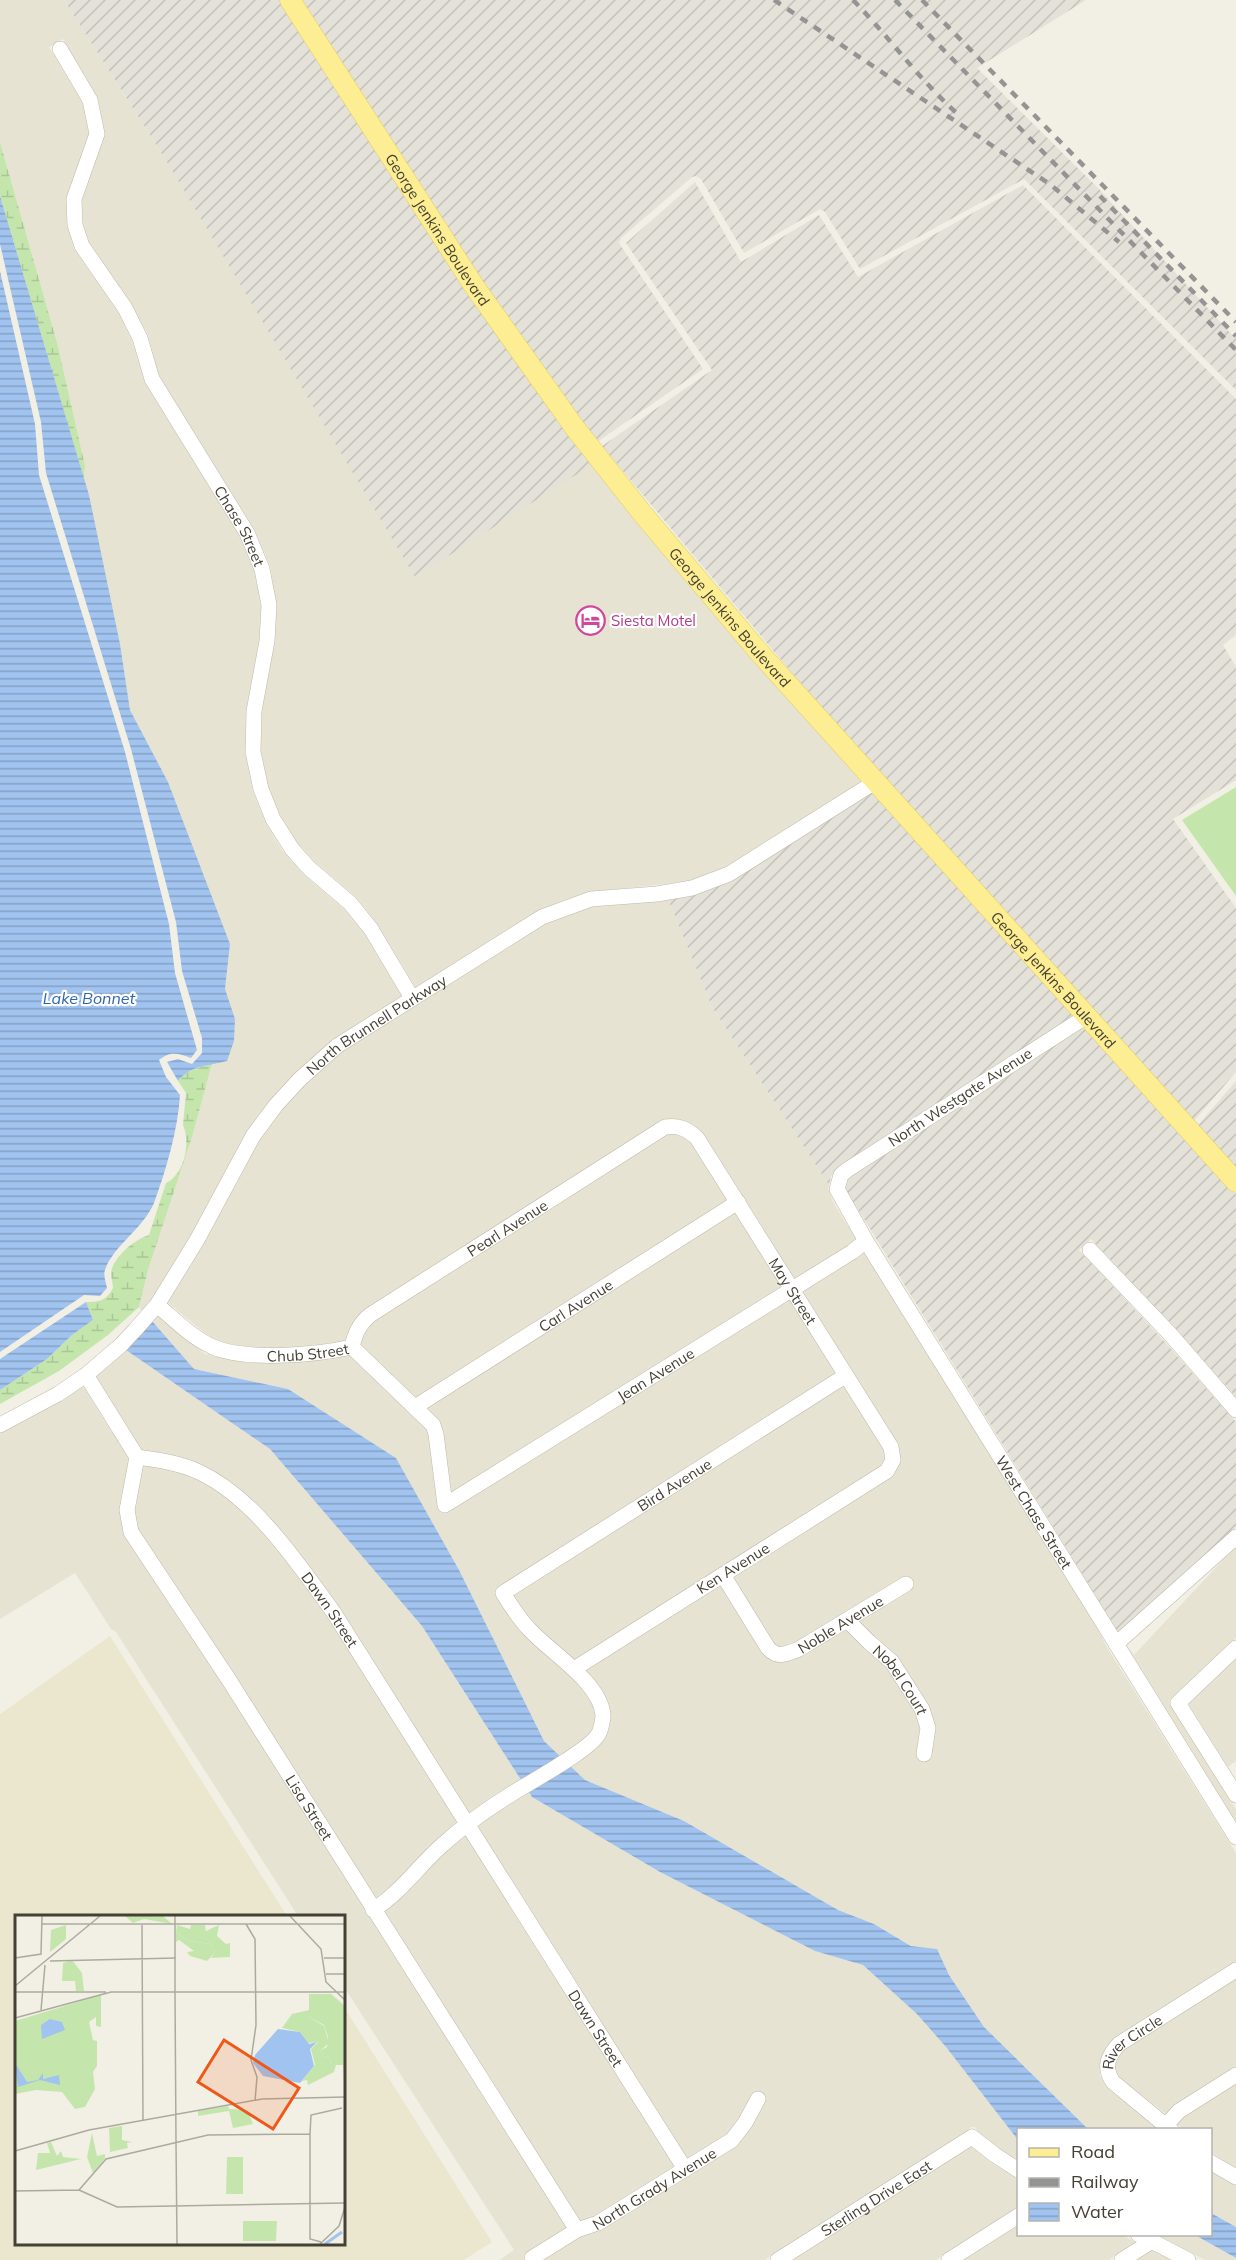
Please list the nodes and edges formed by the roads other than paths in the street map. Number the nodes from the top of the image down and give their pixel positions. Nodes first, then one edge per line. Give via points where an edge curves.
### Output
1 (290, 0) edge
2 (60, 49) dead end
3 (875, 782) junction
4 (412, 998) junction
5 (1087, 1016) junction
6 (678, 1127) joint
7 (1236, 1182) edge
8 (838, 1183) joint
9 (738, 1202) junction
10 (866, 1240) junction
11 (1090, 1250) dead end
12 (791, 1289) junction
13 (157, 1305) junction
14 (352, 1347) junction
15 (86, 1375) junction
16 (845, 1376) junction
17 (415, 1407) junction
18 (1236, 1410) edge
19 (0, 1425) edge
20 (137, 1457) junction
21 (891, 1465) joint
22 (445, 1505) joint
23 (1236, 1537) edge
24 (723, 1575) junction
25 (906, 1584) dead end
26 (847, 1620) junction
27 (1116, 1644) junction
28 (1236, 1648) edge
29 (574, 1669) junction
30 (924, 1754) dead end
31 (1231, 1775) edge
32 (1236, 1795) edge
33 (469, 1825) junction
34 (1236, 1837) edge
35 (373, 1910) junction
36 (1236, 1970) edge
37 (1236, 2075) edge
38 (758, 2099) dead end
39 (1168, 2127) edge
40 (1212, 2163) edge
41 (685, 2169) junction
42 (1017, 2169) edge
43 (1236, 2177) edge
44 (1017, 2217) edge
45 (577, 2230) junction
46 (1145, 2238) edge
47 (532, 2258) dead end
48 (778, 2260) edge
49 (950, 2260) edge
50 (1122, 2260) edge
51 (1188, 2260) edge

1 - 3 main road, George Jenkins Boulevard via 469,279 575,428 745,636
2 - 4 street, Chase Street via 90,100 97,134 74,200 75,225 82,246 125,308 140,338 152,379 247,533 262,569 268,605 267,640 254,711 253,752 261,789 273,819 292,849 350,903 371,929
3 - 4 street, North Brunnell Parkway via 729,874 692,888 591,899 566,907 542,917
3 - 5 main road, George Jenkins Boulevard
4 - 13 street, North Brunnell Parkway via 337,1046 276,1105 252,1136 197,1240
5 - 7 main road, George Jenkins Boulevard
5 - 8 street, North Westgate Avenue via 841,1174
6 - 9 street, May Street via 697,1138
6 - 14 street, Pearl Avenue via 665,1127 370,1315 362,1322
8 - 10 street, West Chase Street via 840,1197
9 - 12 street, May Street
9 - 17 street, Carl Avenue
10 - 12 street, Jean Avenue
10 - 27 street, West Chase Street
11 - 18 street
12 - 16 street, May Street
12 - 22 street, Jean Avenue
13 - 14 street, Chub Street via 206,1344 221,1350 282,1355
13 - 15 street, North Brunnell Parkway via 121,1345
14 - 17 street, Chub Street
15 - 19 street, North Brunnell Parkway
15 - 20 street
16 - 21 street, May Street via 891,1447
16 - 29 street, Bird Avenue via 503,1593 530,1630
17 - 22 street, Chub Street via 433,1425 436,1434
20 - 33 street, Dawn Street via 173,1463 208,1477 237,1497 263,1524 334,1614
20 - 35 street, Lisa Street via 126,1510 131,1532
21 - 24 street, Ken Avenue
23 - 27 street
24 - 26 street, Noble Avenue via 773,1653 783,1655 799,1649
24 - 29 street, Ken Avenue
25 - 26 street, Noble Avenue
26 - 30 street, Nobel Court via 892,1662 922,1709 928,1728
27 - 34 street, West Chase Street
28 - 31 street via 1178,1703
29 - 33 street via 597,1698 603,1716 599,1734 590,1744 486,1809
31 - 32 street
33 - 35 street via 440,1847 390,1899
33 - 41 street, Dawn Street
35 - 45 street, Lisa Street
36 - 39 street, River Circle via 1111,2052 1107,2063 1113,2082
37 - 39 street via 1179,2111
38 - 41 street, North Grady Avenue via 732,2140
40 - 43 street
41 - 45 street, North Grady Avenue via 598,2223
42 - 48 street, Sterling Drive East via 972,2137
44 - 49 street
45 - 47 street, North Grady Avenue
46 - 50 street
46 - 51 street

